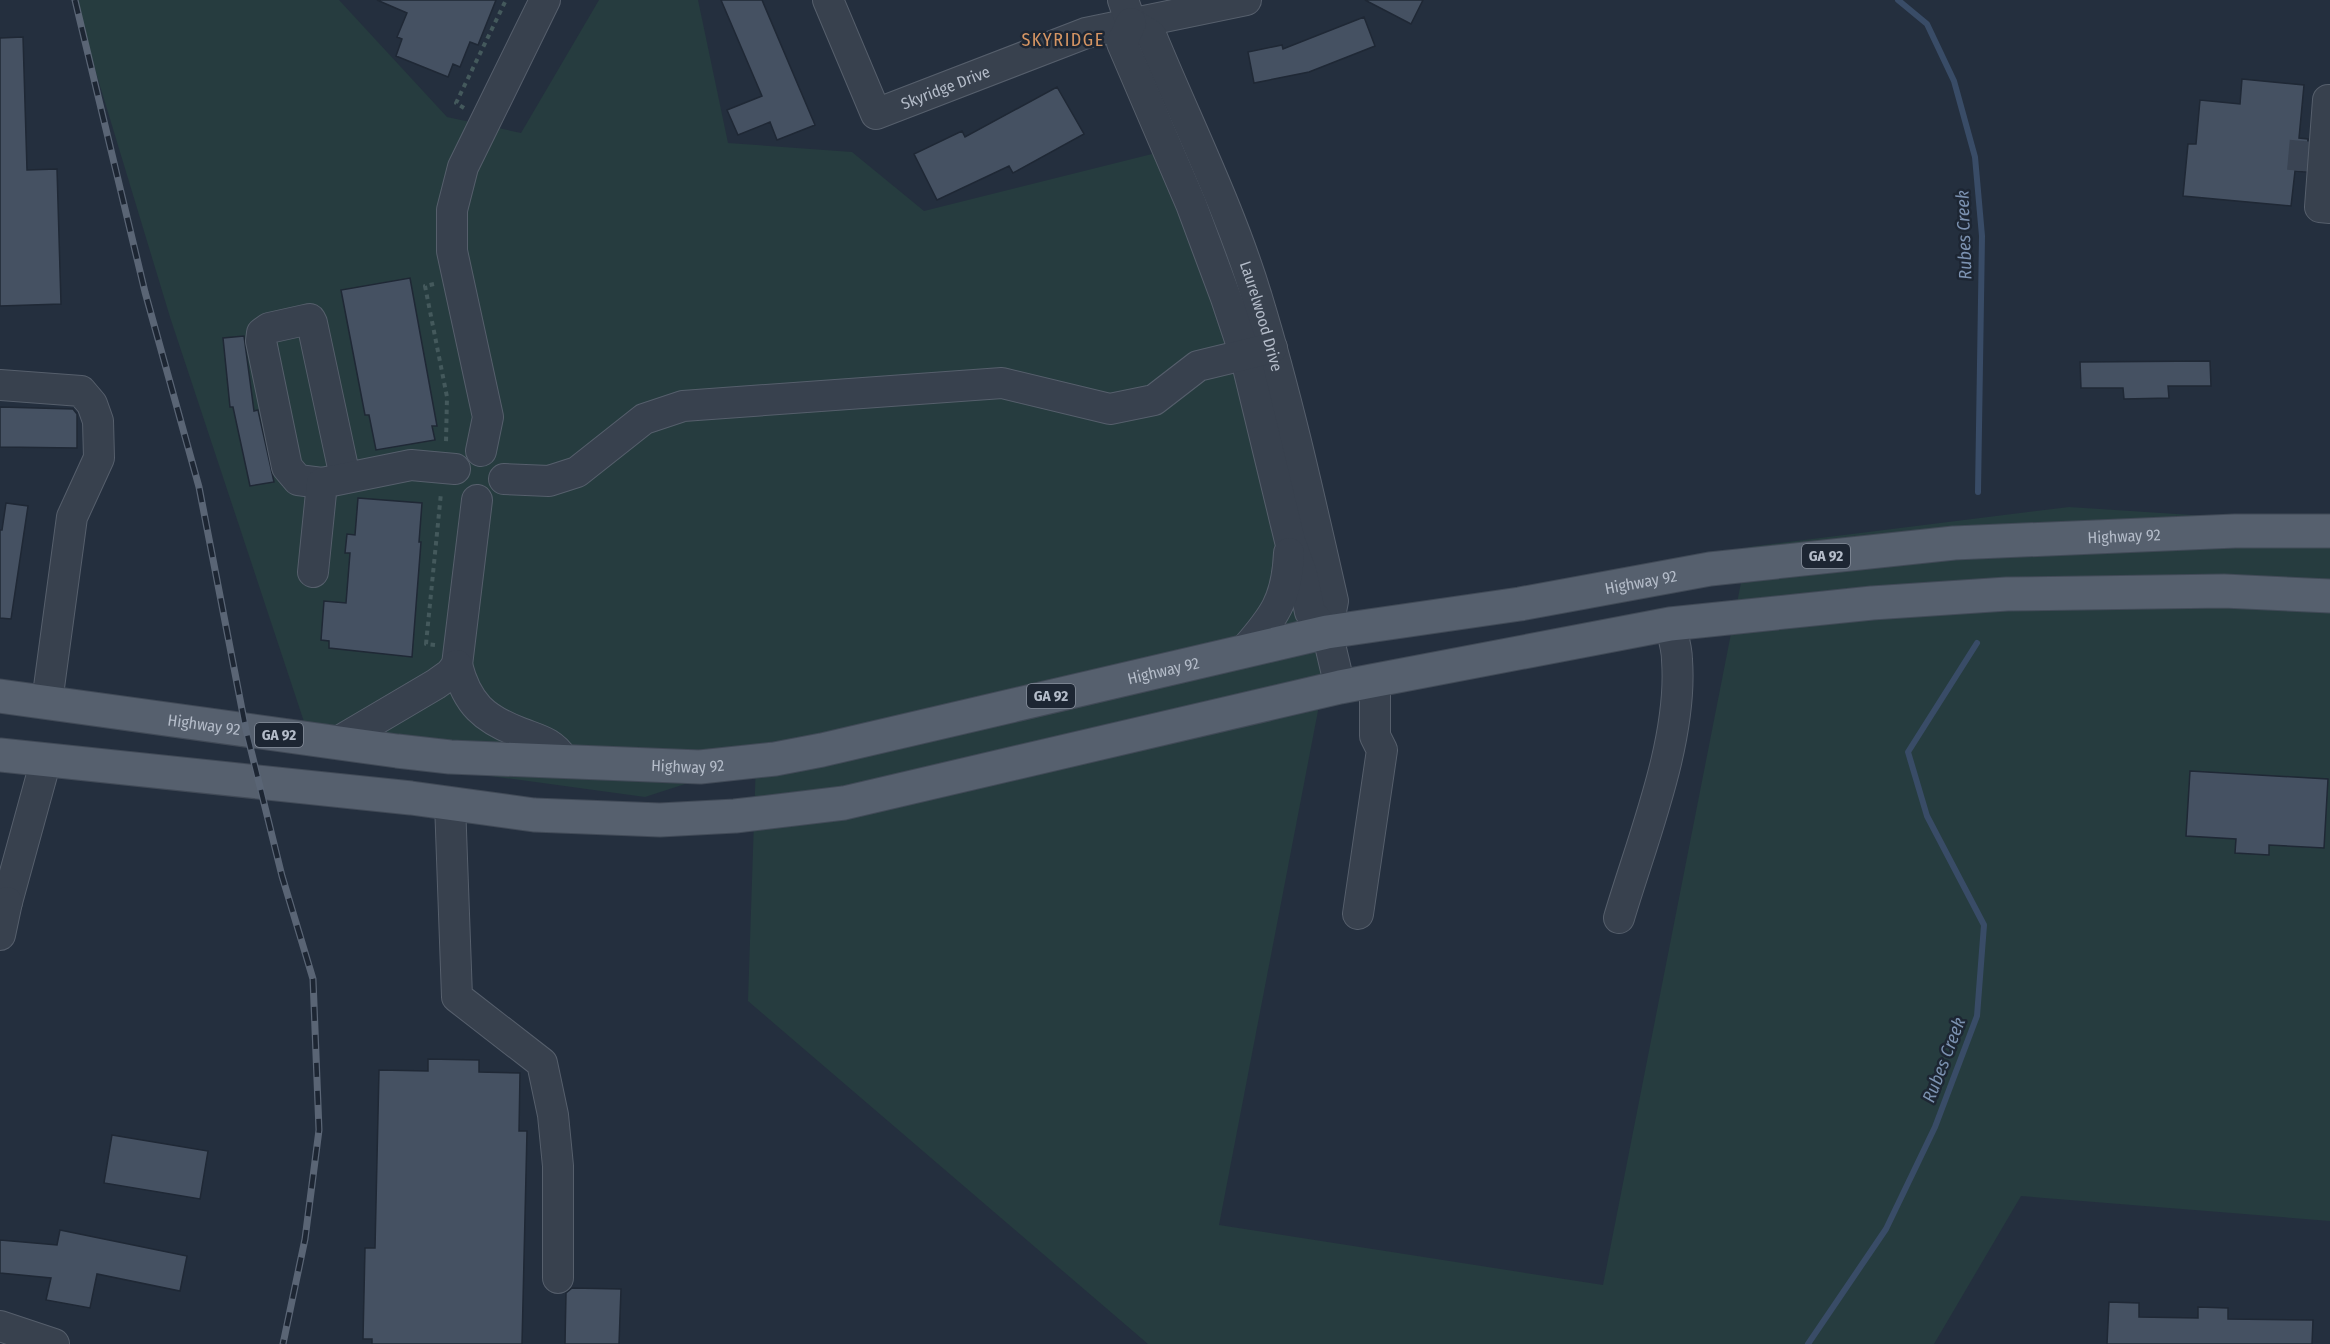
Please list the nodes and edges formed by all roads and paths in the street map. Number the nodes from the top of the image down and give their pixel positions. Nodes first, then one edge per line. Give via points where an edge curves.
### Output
1 (506, 0) edge
2 (545, 0) edge
3 (828, 0) edge
4 (1246, 0) edge
5 (1127, 11) edge
6 (472, 111) dead end
7 (2320, 120) edge
8 (2302, 171) tunnel mouth
9 (2325, 202) edge
10 (440, 283) dead end
11 (1258, 352) junction
12 (0, 385) edge
13 (481, 451) junction
14 (449, 469) junction
15 (504, 479) junction
16 (334, 480) junction
17 (477, 500) junction
18 (2326, 529) edge
19 (1290, 541) junction
20 (313, 572) dead end
21 (2330, 596) edge
22 (1670, 624) junction
23 (1327, 632) junction
24 (1244, 651) junction
25 (450, 656) junction
26 (1375, 680) junction
27 (1340, 687) junction
28 (0, 696) edge
29 (47, 702) junction
30 (336, 743) junction
31 (0, 756) edge
32 (450, 757) junction
33 (563, 759) junction
34 (46, 760) junction
35 (450, 803) junction
36 (4, 902) edge
37 (1358, 914) dead end
38 (1619, 918) dead end
39 (0, 934) edge
40 (558, 1278) dead end
41 (0, 1326) edge
42 (54, 1344) edge

1 - 6 path via 456,104
2 - 13 street via 463,167 452,210 452,252 488,417
3 - 5 street, Skyridge Drive via 876,114 1086,33
4 - 5 street
5 - 11 street, Laurelwood Drive via 1151,36 1239,247
7 - 9 street
8 - 9 street
10 - 14 path via 425,286 449,412
11 - 15 street via 1198,366 1154,400 1110,409 1002,383 683,406 644,419 577,472 549,481
11 - 19 street, Laurelwood Drive
11 - 23 street, Laurelwood Drive via 1283,385 1333,601
12 - 29 street via 81,391 92,404 98,421 99,458 72,518
13 - 14 street via 463,456
13 - 15 street via 501,462
14 - 16 street via 411,465
14 - 17 street via 460,492
14 - 25 path via 426,644
15 - 17 street via 496,494
16 - 16 street via 312,323 310,319 269,328 262,333 261,341 288,467 298,480
16 - 20 street
17 - 25 street
18 - 23 main road, Highway 92 / GA 92 via 1942,544 1710,569 1520,604
19 - 23 street, Laurelwood Drive via 1310,612
19 - 24 street, Laurelwood Drive via 1284,594 1261,632
21 - 22 main road via 2224,591 2007,594 1872,603
22 - 26 main road
22 - 38 street via 1678,686 1669,752
23 - 24 main road, Highway 92 / GA 92
23 - 27 street, Laurelwood Drive
24 - 33 main road, Highway 92 / GA 92 via 775,759 700,766
25 - 30 street via 450,674
25 - 33 street via 471,703 519,733 552,745
26 - 27 main road
26 - 37 street via 1375,736 1382,750
27 - 35 main road via 844,803 660,820 534,815
28 - 29 main road, Highway 92 / GA 92
29 - 30 main road, Highway 92 / GA 92
30 - 32 main road, Highway 92 / GA 92
31 - 34 main road
32 - 33 main road, Highway 92 / GA 92
32 - 35 main road
34 - 35 main road
34 - 36 street
35 - 40 street via 457,997 542,1063 558,1166
36 - 39 street
41 - 42 street

